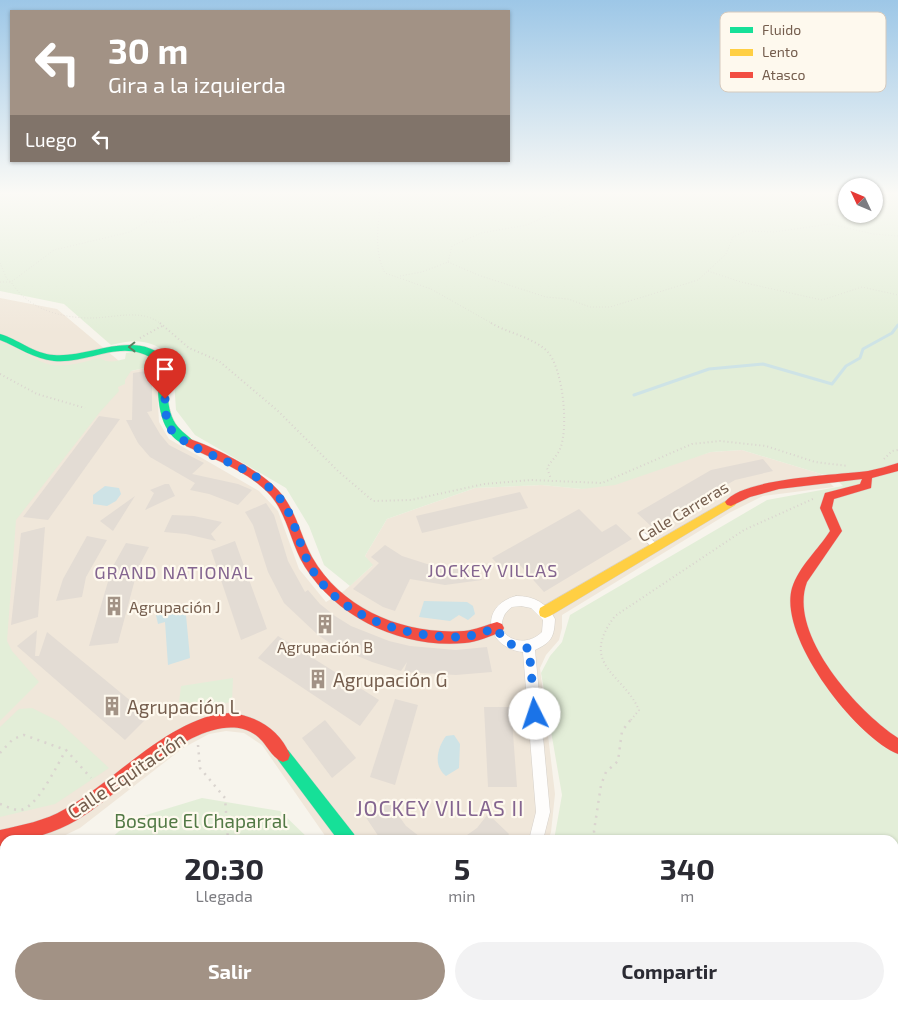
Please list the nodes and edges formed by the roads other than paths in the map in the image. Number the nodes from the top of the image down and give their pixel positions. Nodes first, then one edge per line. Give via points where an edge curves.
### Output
1 (0, 337) edge
2 (898, 467) edge
3 (867, 475) junction
4 (644, 536) dead end
5 (656, 546) junction
6 (545, 612) junction
7 (497, 628) junction
8 (529, 648) junction
9 (898, 747) edge
10 (13, 835) edge
11 (344, 835) edge
12 (537, 835) edge

7 -> 1 street via 462,637 424,635 388,627 357,612 328,590 309,563 289,512 276,493 259,479 194,445 170,428 163,361 152,351 128,346 73,358 52,358
2 - 3 street, Calle Carreras
3 - 5 street, Calle Carreras via 787,482 745,494
3 - 9 street via 864,488 839,491 829,496 826,508 836,532 809,566 796,600 804,632 830,678 871,728
4 - 5 lane
5 - 6 street, Calle Carreras
6 - 7 street via 532,602 508,603 498,614
6 - 8 street via 549,619 548,634
7 - 8 street via 512,645
8 - 12 street via 543,812
10 - 11 street, Calle Equitación via 40,829 77,811 176,740 196,728 222,720 245,722 266,732

